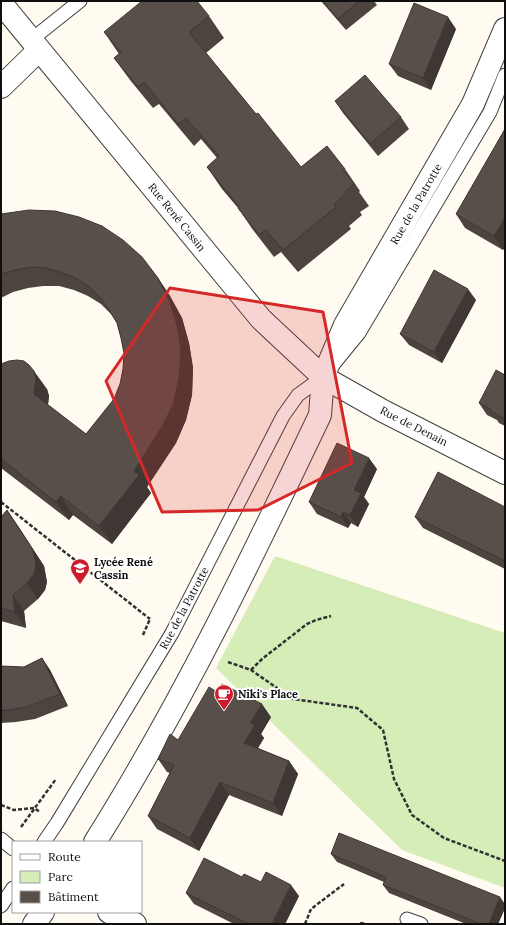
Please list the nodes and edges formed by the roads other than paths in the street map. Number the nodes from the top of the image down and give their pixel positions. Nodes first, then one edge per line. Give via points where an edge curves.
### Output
1 (80, 1) edge
2 (1, 4) edge
3 (505, 29) edge
4 (35, 45) junction
5 (505, 76) edge
6 (1, 87) edge
7 (323, 377) junction
8 (505, 474) edge
9 (1, 839) edge
10 (45, 841) edge
11 (96, 841) edge
12 (12, 848) edge
13 (12, 890) edge
14 (1, 906) edge
15 (42, 913) edge
16 (111, 913) edge
17 (407, 919) dead end
18 (34, 924) edge
19 (135, 924) edge
20 (421, 924) edge

1 - 4 lane
2 - 4 street, Rue René Cassin
3 - 7 street, Rue de la Patrotte via 473,104 345,325
4 - 6 street
4 - 7 street, Rue René Cassin via 261,319
5 - 7 lane, Rue de la Patrotte via 490,112 359,333
7 - 8 street, Rue de Denain
7 - 10 lane, Rue de la Patrotte via 298,395 283,416 172,633
7 - 11 street, Rue de la Patrotte via 320,415 204,652 160,734
9 - 12 lane
13 - 14 lane
15 - 18 street
16 - 19 street
17 - 20 lane

